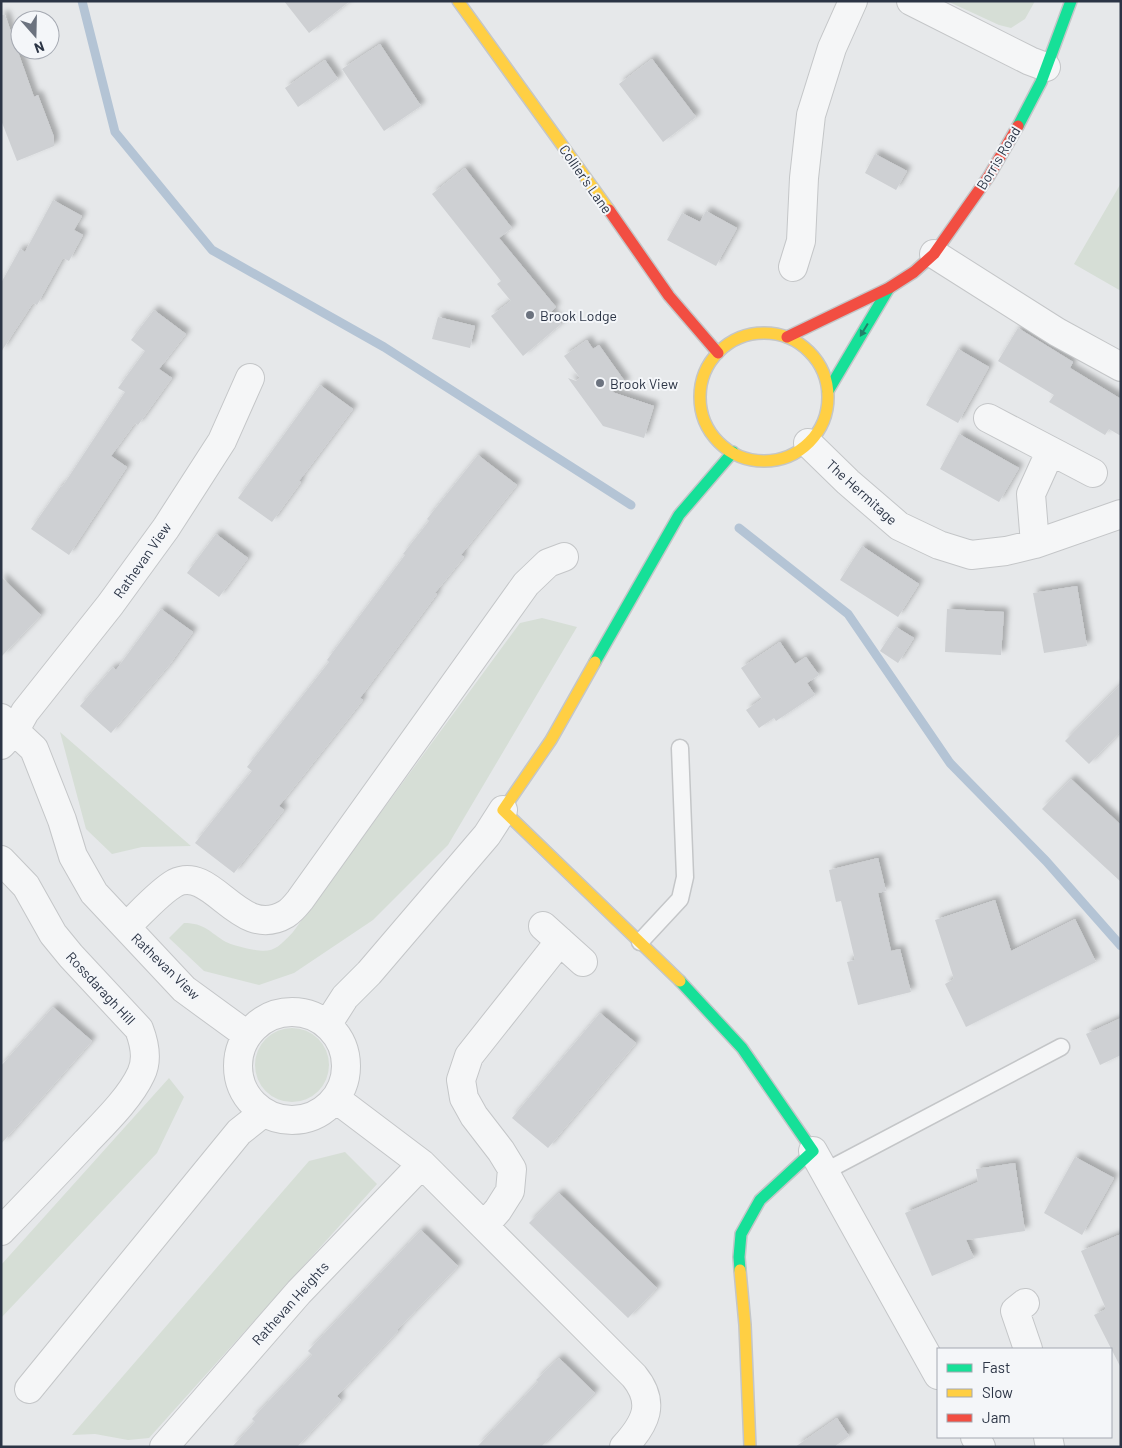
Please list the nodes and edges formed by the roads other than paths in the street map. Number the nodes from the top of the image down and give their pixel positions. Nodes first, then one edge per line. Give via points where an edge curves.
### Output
1 (458, 1) edge
2 (852, 1) edge
3 (911, 1) edge
4 (1071, 1) edge
5 (1046, 67) junction
6 (934, 254) junction
7 (793, 267) dead end
8 (889, 288) junction
9 (787, 337) junction
10 (718, 353) junction
11 (1121, 367) edge
12 (250, 378) dead end
13 (828, 390) junction
14 (988, 418) dead end
15 (808, 443) junction
16 (733, 452) junction
17 (1050, 452) junction
18 (1092, 473) dead end
19 (1121, 514) edge
20 (1035, 544) junction
21 (564, 557) dead end
22 (6, 731) edge
23 (680, 748) dead end
24 (504, 810) junction
25 (1, 860) edge
26 (126, 928) junction
27 (640, 942) junction
28 (583, 962) dead end
29 (327, 1026) junction
30 (246, 1035) junction
31 (1061, 1047) dead end
32 (336, 1099) junction
33 (263, 1113) junction
34 (819, 1162) junction
35 (422, 1164) junction
36 (484, 1226) junction
37 (1, 1231) edge
38 (1024, 1303) dead end
39 (1028, 1348) edge
40 (937, 1374) edge
41 (29, 1389) dead end
42 (164, 1447) edge
43 (624, 1447) edge
44 (750, 1447) edge

1 - 10 street, Collier's Lane via 649,270
2 - 7 street via 832,48 811,115 801,241
3 - 5 street
4 - 5 street, Borris Road
5 - 6 street, Borris Road via 1041,82 989,176
6 - 8 street, Borris Road
6 - 11 street via 1057,332
8 - 9 street, Borris Road
8 -> 13 street, Borris Road
9 - 10 street via 755,334 733,341
9 - 13 street via 816,359
10 - 16 street via 701,387 702,412 711,432
12 - 22 street, Rathevan View via 222,441 166,528 110,605 25,712
13 - 15 street via 824,421
14 - 17 street
15 - 16 street via 788,457 774,460 757,460
15 - 20 street, The Hermitage via 899,526 939,545 972,556
16 - 24 street via 679,515 552,740
17 - 18 street
17 - 20 street via 1031,494
19 - 20 street, The Hermitage
21 - 26 street via 548,563 526,584 288,913 268,921 256,920 196,881 185,880 175,883 151,902
22 - 26 street, Rathevan View via 34,749 73,856 94,894
23 - 27 lane via 685,877 680,899
24 - 27 street
24 - 29 street via 487,835 346,997
25 - 37 street, Rossdaragh Hill via 26,886 53,934 70,956 139,1029 144,1061 142,1073 102,1126
26 - 30 street, Rathevan View via 184,988
27 - 34 street via 742,1048
28 - 36 street via 551,933 469,1056 461,1080 464,1098 512,1169 510,1191
29 - 30 street via 307,1014 290,1012 274,1015
29 - 32 street via 343,1048 346,1066 344,1083
30 - 33 street via 239,1052 237,1070 241,1087 250,1102
31 - 34 lane
32 - 33 street via 310,1118 294,1121
32 - 35 street
33 - 41 street via 240,1132
34 - 40 street
34 - 44 street via 760,1200 741,1234 739,1257
35 - 36 street
35 - 42 street, Rathevan Heights via 299,1292
36 - 43 street via 639,1382 647,1409 636,1433
38 - 39 street via 1015,1311

